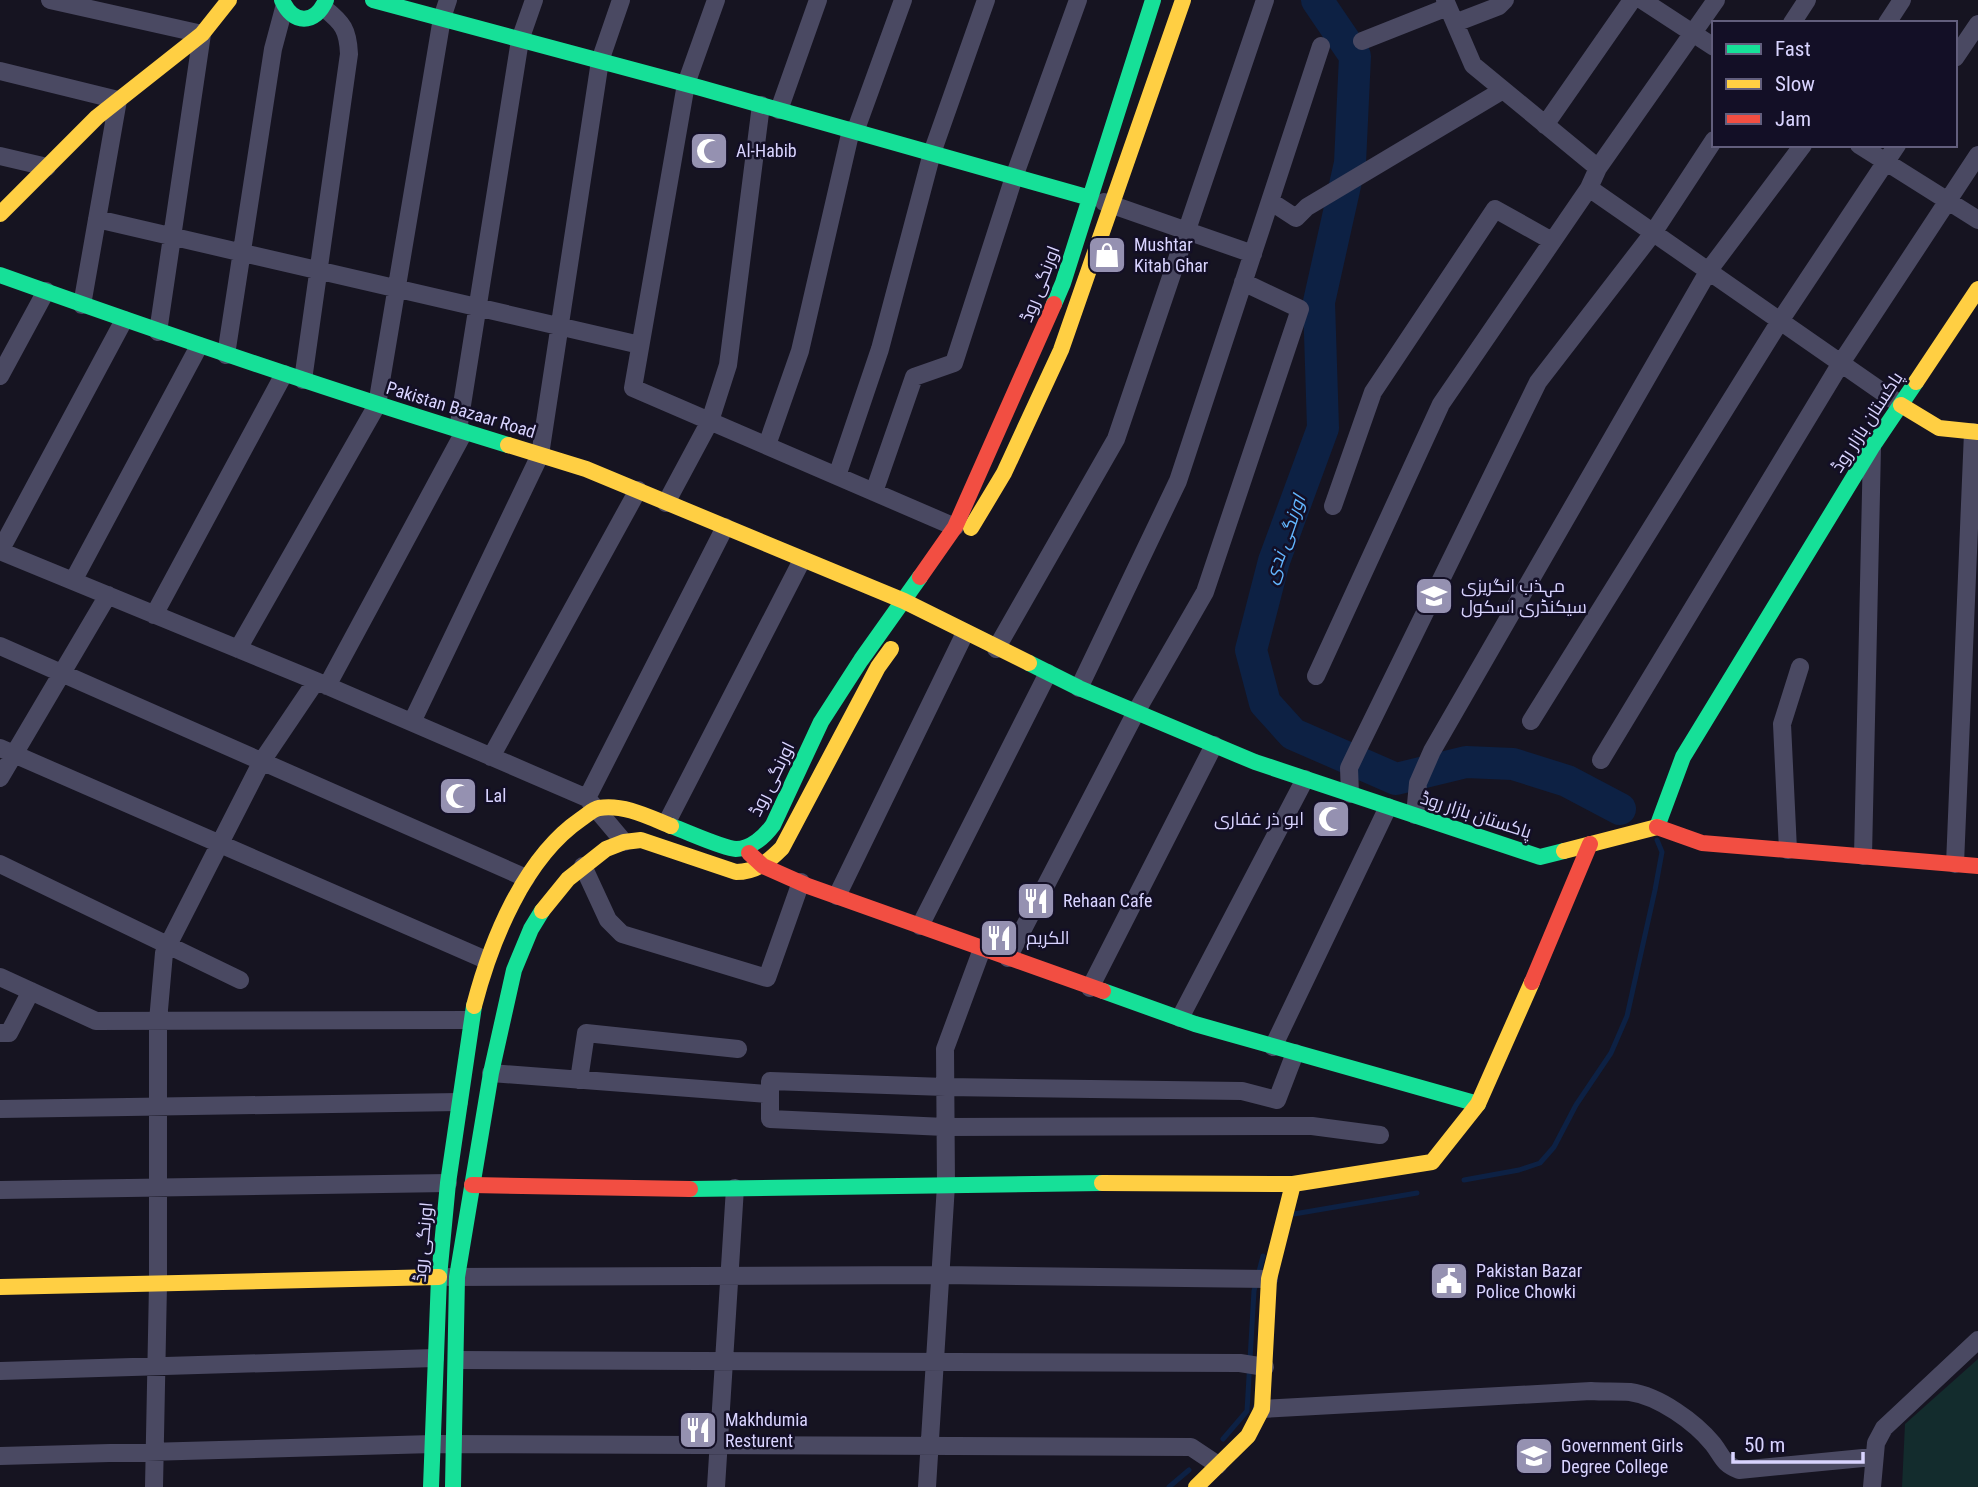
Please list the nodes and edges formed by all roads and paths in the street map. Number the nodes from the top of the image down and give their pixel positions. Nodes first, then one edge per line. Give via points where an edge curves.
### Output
1 (50, 0) edge
2 (229, 0) edge
3 (373, 0) edge
4 (448, 0) edge
5 (534, 0) edge
6 (621, 0) edge
7 (716, 0) edge
8 (818, 0) edge
9 (903, 0) edge
10 (986, 0) edge
11 (1079, 0) edge
12 (1153, 0) edge
13 (1183, 0) edge
14 (1265, 0) edge
15 (1505, 0) edge
16 (1632, 0) edge
17 (1642, 0) edge
18 (1716, 0) edge
19 (1807, 0) edge
20 (1902, 0) edge
21 (283, 4) edge
22 (325, 4) edge
23 (1449, 10) edge
24 (442, 18) junction
25 (1793, 21) edge
26 (1888, 21) edge
27 (1978, 24) edge
28 (1694, 33) junction
29 (202, 34) junction
30 (520, 40) junction
31 (1362, 41) dead end
32 (1321, 46) dead end
33 (1712, 46) edge
34 (1957, 55) edge
35 (600, 61) junction
36 (0, 71) edge
37 (686, 84) junction
38 (1503, 90) junction
39 (118, 100) junction
40 (761, 105) junction
41 (779, 110) junction
42 (1545, 125) junction
43 (853, 131) junction
44 (1712, 143) edge
45 (1801, 147) edge
46 (1862, 147) edge
47 (1896, 147) edge
48 (932, 153) junction
49 (1978, 155) edge
50 (0, 156) edge
51 (1886, 162) junction
52 (47, 167) junction
53 (1598, 168) junction
54 (1014, 177) junction
55 (1589, 188) junction
56 (1090, 198) junction
57 (1270, 201) junction
58 (1947, 201) junction
59 (1112, 204) junction
60 (0, 214) edge
61 (97, 219) junction
62 (1978, 220) edge
63 (1186, 230) junction
64 (1653, 233) junction
65 (172, 237) junction
66 (1552, 241) junction
67 (242, 253) junction
68 (1252, 254) junction
69 (1709, 270) junction
70 (319, 271) junction
71 (0, 275) edge
72 (1243, 282) junction
73 (397, 289) junction
74 (1978, 289) edge
75 (46, 291) junction
76 (82, 304) junction
77 (478, 308) junction
78 (124, 320) junction
79 (1780, 321) junction
80 (560, 327) junction
81 (158, 332) junction
82 (640, 345) junction
83 (199, 346) junction
84 (226, 355) junction
85 (1841, 363) junction
86 (284, 374) junction
87 (0, 376) edge
88 (303, 380) junction
89 (377, 405) junction
90 (1900, 405) junction
91 (710, 421) junction
92 (461, 431) junction
93 (1975, 432) edge
94 (767, 445) junction
95 (1872, 447) junction
96 (541, 455) junction
97 (837, 476) junction
98 (638, 491) junction
99 (874, 492) junction
100 (666, 503) junction
101 (1333, 506) dead end
102 (724, 527) junction
103 (955, 527) junction
104 (802, 560) junction
105 (949, 564) dead end
106 (73, 581) junction
107 (108, 596) junction
108 (904, 601) junction
109 (154, 615) junction
110 (917, 615) junction
111 (964, 633) junction
112 (0, 646) edge
113 (238, 649) junction
114 (996, 649) junction
115 (1800, 667) dead end
116 (62, 673) junction
117 (1048, 673) junction
118 (1316, 676) dead end
119 (322, 684) junction
120 (1079, 688) junction
121 (1136, 712) junction
122 (1531, 720) dead end
123 (412, 723) junction
124 (1214, 745) junction
125 (7, 752) edge
126 (491, 757) junction
127 (262, 761) junction
128 (1601, 761) dead end
129 (0, 778) edge
130 (1305, 779) junction
131 (1350, 794) junction
132 (592, 803) junction
133 (1388, 807) junction
134 (1415, 815) junction
135 (667, 822) junction
136 (1657, 827) junction
137 (624, 842) junction
138 (220, 844) junction
139 (1590, 844) junction
140 (743, 848) junction
141 (1788, 850) junction
142 (1863, 856) junction
143 (0, 864) edge
144 (1955, 864) junction
145 (583, 866) junction
146 (763, 866) junction
147 (1978, 866) edge
148 (526, 878) junction
149 (801, 883) junction
150 (837, 896) junction
151 (920, 926) junction
152 (169, 944) junction
153 (982, 949) junction
154 (1008, 958) junction
155 (486, 960) junction
156 (0, 977) edge
157 (240, 980) dead end
158 (1090, 988) junction
159 (31, 991) junction
160 (1180, 1018) junction
161 (470, 1020) junction
162 (158, 1021) junction
163 (0, 1033) edge
164 (1273, 1046) junction
165 (738, 1049) dead end
166 (1295, 1053) junction
167 (491, 1073) junction
168 (579, 1080) junction
169 (945, 1087) junction
170 (768, 1094) junction
171 (459, 1102) junction
172 (1478, 1104) junction
173 (159, 1106) junction
174 (0, 1109) edge
175 (946, 1127) junction
176 (1380, 1135) dead end
177 (448, 1183) junction
178 (1293, 1184) junction
179 (472, 1185) junction
180 (946, 1185) junction
181 (158, 1188) junction
182 (735, 1188) junction
183 (0, 1191) edge
184 (730, 1275) junction
185 (940, 1275) junction
186 (457, 1276) junction
187 (439, 1277) junction
188 (1266, 1278) junction
189 (158, 1284) junction
190 (0, 1287) edge
191 (1978, 1340) edge
192 (435, 1358) junction
193 (457, 1360) junction
194 (724, 1361) junction
195 (935, 1361) junction
196 (1253, 1365) junction
197 (156, 1368) junction
198 (0, 1371) edge
199 (1262, 1409) junction
200 (433, 1444) junction
201 (454, 1444) junction
202 (719, 1445) junction
203 (930, 1446) junction
204 (153, 1452) junction
205 (0, 1456) edge
206 (1873, 1457) junction
207 (1218, 1465) junction
208 (154, 1487) edge
209 (431, 1487) edge
210 (453, 1487) edge
211 (716, 1487) edge
212 (927, 1487) edge
213 (1196, 1487) edge
214 (1872, 1487) edge

1 - 29 street
2 - 29 street
3 - 24 street
4 - 24 street
5 - 30 street
6 - 35 street
7 - 37 street
8 - 41 street
9 - 43 street
10 - 48 street
11 - 54 street
12 - 56 street, اورنگی روڈ
13 - 59 street
14 - 63 street
15 - 23 street via 1499,6
16 - 42 street
17 - 28 street
18 - 28 street
19 - 25 street
20 - 26 street
21 - 22 street via 290,16 309,20
21 - 67 street via 272,49
22 - 70 street via 348,34 349,54
23 - 31 street
23 - 38 street via 1473,65
24 - 30 street
24 - 73 street
27 - 34 street
28 - 33 street
28 - 53 street
29 - 39 street
29 - 65 street
30 - 35 street
30 - 77 street
32 - 57 street
35 - 37 street
35 - 80 street
36 - 39 street
37 - 40 street
37 - 82 street
38 - 42 street
38 - 57 street via 1307,207 1296,218
39 - 52 street
39 - 61 street
40 - 41 street
40 - 91 street via 728,365
41 - 43 street
42 - 53 street
43 - 48 street
43 - 94 street via 800,351
44 - 64 street
45 - 69 street
46 - 51 street
47 - 51 street
48 - 54 street
48 - 97 street via 880,349
49 - 58 street
50 - 52 street
51 - 58 street
51 - 79 street
52 - 60 street
53 - 55 street
54 - 56 street
54 - 99 street via 954,363 914,377
55 - 64 street
55 - 66 street
56 - 59 street
56 - 103 street, اورنگی روڈ via 1063,283
57 - 68 street
58 - 62 street
58 - 85 street
59 - 63 street
59 - 105 street via 1061,350 1004,473
61 - 65 street
61 - 76 street
63 - 68 street
63 - 114 street via 1115,439
64 - 69 street
64 - 131 street via 1538,382 1349,768
65 - 67 street
65 - 81 street
66 - 101 street via 1495,209 1373,393
66 - 118 street via 1441,404
67 - 70 street
67 - 84 street
68 - 72 street
69 - 79 street
69 - 134 street via 1432,751 1418,783
70 - 73 street
70 - 88 street
71 - 75 street, Pakistan Bazaar Road
72 - 120 street via 1178,481
72 - 121 street via 1300,309 1205,592
73 - 77 street
73 - 89 street
74 - 90 street, پاکستان بازار روڈ
75 - 76 street, Pakistan Bazaar Road
75 - 87 street
76 - 78 street, Pakistan Bazaar Road
77 - 80 street
77 - 92 street
78 - 81 street, Pakistan Bazaar Road
78 - 106 street via 0,551
79 - 85 street
79 - 122 street
80 - 82 street
80 - 96 street
81 - 83 street, Pakistan Bazaar Road
82 - 91 street via 633,388
83 - 84 street, Pakistan Bazaar Road
83 - 106 street
84 - 86 street, Pakistan Bazaar Road
85 - 90 street
85 - 128 street
86 - 88 street, Pakistan Bazaar Road
86 - 109 street
88 - 89 street, Pakistan Bazaar Road
89 - 92 street, Pakistan Bazaar Road
89 - 113 street
90 - 93 street via 1939,428
90 - 95 street, پاکستان بازار روڈ
91 - 94 street
91 - 100 street
92 - 96 street, Pakistan Bazaar Road
92 - 119 street
93 - 144 street
94 - 97 street
95 - 136 street, پاکستان بازار روڈ via 1683,757
95 - 142 street
96 - 98 street, Pakistan Bazaar Road
96 - 123 street
97 - 99 street
98 - 100 street, Pakistan Bazaar Road
98 - 126 street
99 - 103 street
100 - 102 street, Pakistan Bazaar Road
102 - 104 street, Pakistan Bazaar Road
102 - 132 street
103 - 108 street, اورنگی روڈ
104 - 108 street, Pakistan Bazaar Road
104 - 135 street
106 - 107 street
107 - 109 street
107 - 116 street
108 - 110 street, پاکستان بازار روڈ
108 - 140 street, اورنگی روڈ via 821,722 773,825 765,837
109 - 113 street
110 - 111 street, پاکستان بازار روڈ
110 - 146 street via 878,667 782,848
111 - 114 street, پاکستان بازار روڈ
111 - 150 street
112 - 116 street
113 - 119 street
114 - 117 street, پاکستان بازار روڈ
115 - 141 street via 1782,724
116 - 125 street
116 - 127 street
117 - 120 street, پاکستان بازار روڈ
117 - 151 street
119 - 123 street
119 - 127 street
120 - 121 street, پاکستان بازار روڈ
121 - 124 street, پاکستان بازار روڈ
121 - 154 street
123 - 126 street
124 - 130 street, پاکستان بازار روڈ
124 - 158 street
125 - 129 street
125 - 138 street
126 - 132 street
127 - 138 street
127 - 148 street
130 - 131 street, پاکستان بازار روڈ
130 - 160 street
131 - 133 street, پاکستان بازار روڈ
132 - 135 street
132 - 137 street
132 - 148 street, اورنگی روڈ
133 - 134 street, پاکستان بازار روڈ
133 - 164 street
134 - 139 street, پاکستان بازار روڈ via 1540,857
135 - 140 street via 735,849
136 - 139 street, پاکستان بازار روڈ
136 - 141 street via 1702,843
137 - 145 street
137 - 146 street via 641,840 736,872
138 - 152 street
138 - 155 street
139 - 172 street
140 - 146 street
141 - 142 street
142 - 144 street
143 - 152 street
144 - 147 street
145 - 149 street via 608,920 622,934 767,978
145 - 167 street via 546,904 531,929 514,970
146 - 149 street
148 - 155 street, اورنگی روڈ
149 - 150 street
150 - 151 street
151 - 153 street
152 - 157 street
152 - 162 street via 164,953
153 - 154 street
153 - 169 street via 945,1049
154 - 158 street
155 - 161 street, اورنگی روڈ
156 - 159 street
158 - 160 street
159 - 162 street via 96,1021
159 - 163 street via 9,1033
160 - 164 street
161 - 162 street
161 - 171 street, اورنگی روڈ
162 - 173 street
164 - 166 street
165 - 168 street via 586,1033
166 - 169 street via 1277,1100 1242,1091
166 - 172 street
167 - 168 street
167 - 179 street
168 - 170 street
169 - 170 street via 770,1081
169 - 175 street
170 - 175 street via 770,1119
171 - 173 street
171 - 177 street, اورنگی روڈ
172 - 178 street via 1432,1162
173 - 174 street
173 - 181 street
175 - 176 street via 1312,1126
175 - 180 street
177 - 181 street
177 - 187 street, اورنگی روڈ
178 - 180 street
178 - 188 street
179 - 182 street
179 - 186 street
180 - 182 street
180 - 185 street
181 - 183 street
181 - 189 street
182 - 184 street
184 - 185 street
184 - 186 street
184 - 194 street
185 - 188 street
185 - 195 street
186 - 187 street
186 - 193 street
187 - 189 street
187 - 192 street, اورنگی روڈ
188 - 196 street
189 - 190 street
189 - 197 street
191 - 206 street via 1884,1429
192 - 197 street
192 - 200 street, اورنگی روڈ
193 - 194 street
193 - 201 street
194 - 195 street
194 - 202 street
195 - 196 street
195 - 203 street
196 - 199 street
197 - 198 street
197 - 204 street
199 - 206 street via 1633,1392 1689,1421 1726,1465 1739,1471
199 - 207 street via 1248,1436
200 - 201 street
200 - 204 street
200 - 209 street, اورنگی روڈ
201 - 202 street
201 - 210 street
202 - 203 street
202 - 211 street
203 - 207 street via 1191,1447
203 - 212 street
204 - 205 street
204 - 208 street
206 - 214 street
207 - 213 street

